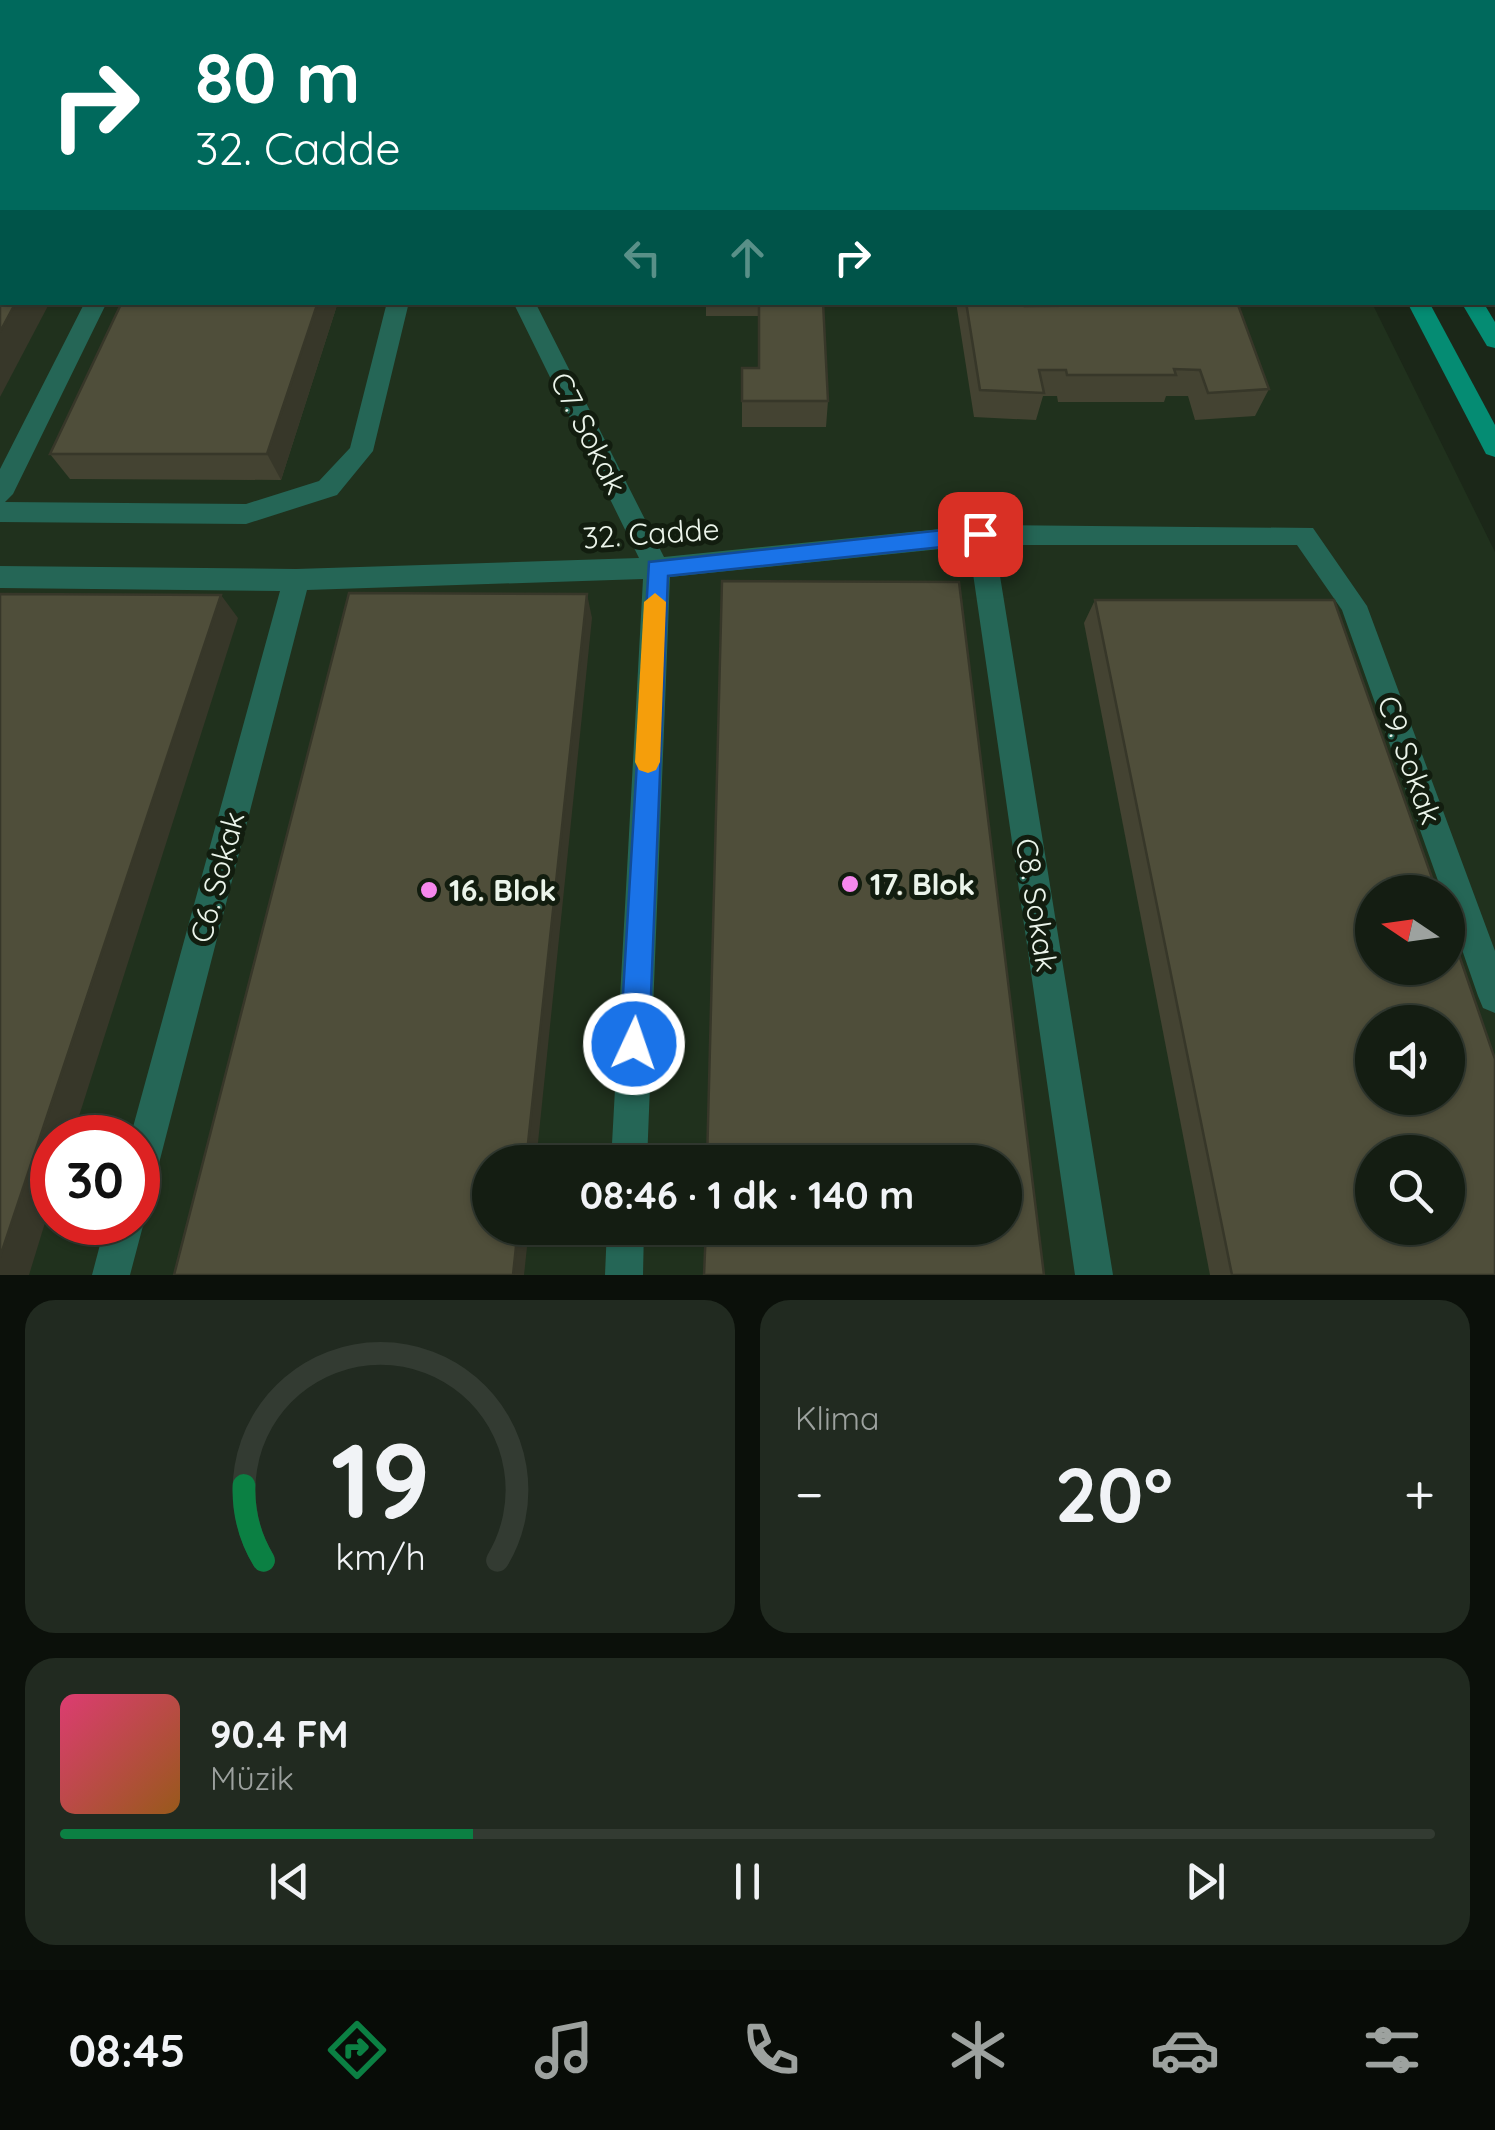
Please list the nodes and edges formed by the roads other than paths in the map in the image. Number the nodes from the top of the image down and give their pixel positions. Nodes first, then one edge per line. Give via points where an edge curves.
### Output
1 (94, 305) edge
2 (397, 305) edge
3 (526, 305) edge
4 (1420, 305) edge
5 (1474, 305) edge
6 (1495, 340) edge
7 (1495, 448) edge
8 (0, 494) edge
9 (0, 512) edge
10 (980, 534) junction
11 (1304, 535) joint
12 (657, 568) junction
13 (0, 577) edge
14 (296, 580) junction
15 (1495, 996) edge
16 (154, 1115) edge
17 (630, 1145) edge
18 (119, 1245) edge
19 (625, 1245) edge
20 (111, 1275) edge
21 (624, 1275) edge
22 (1094, 1275) edge

1 - 8 street
2 - 9 street via 361,450 328,488 246,514
3 - 12 street, C7. Sokak
4 - 7 main road
5 - 6 main road
10 - 11 street, 32. Cadde
10 - 12 street, 32. Cadde
10 - 22 street, C8. Sokak
11 - 15 street, C9. Sokak via 1354,606
12 - 14 street, 32. Cadde
12 - 17 street, C7. Sokak
13 - 14 street, 32. Cadde
14 - 16 street, C6. Sokak
18 - 20 street
19 - 21 street

